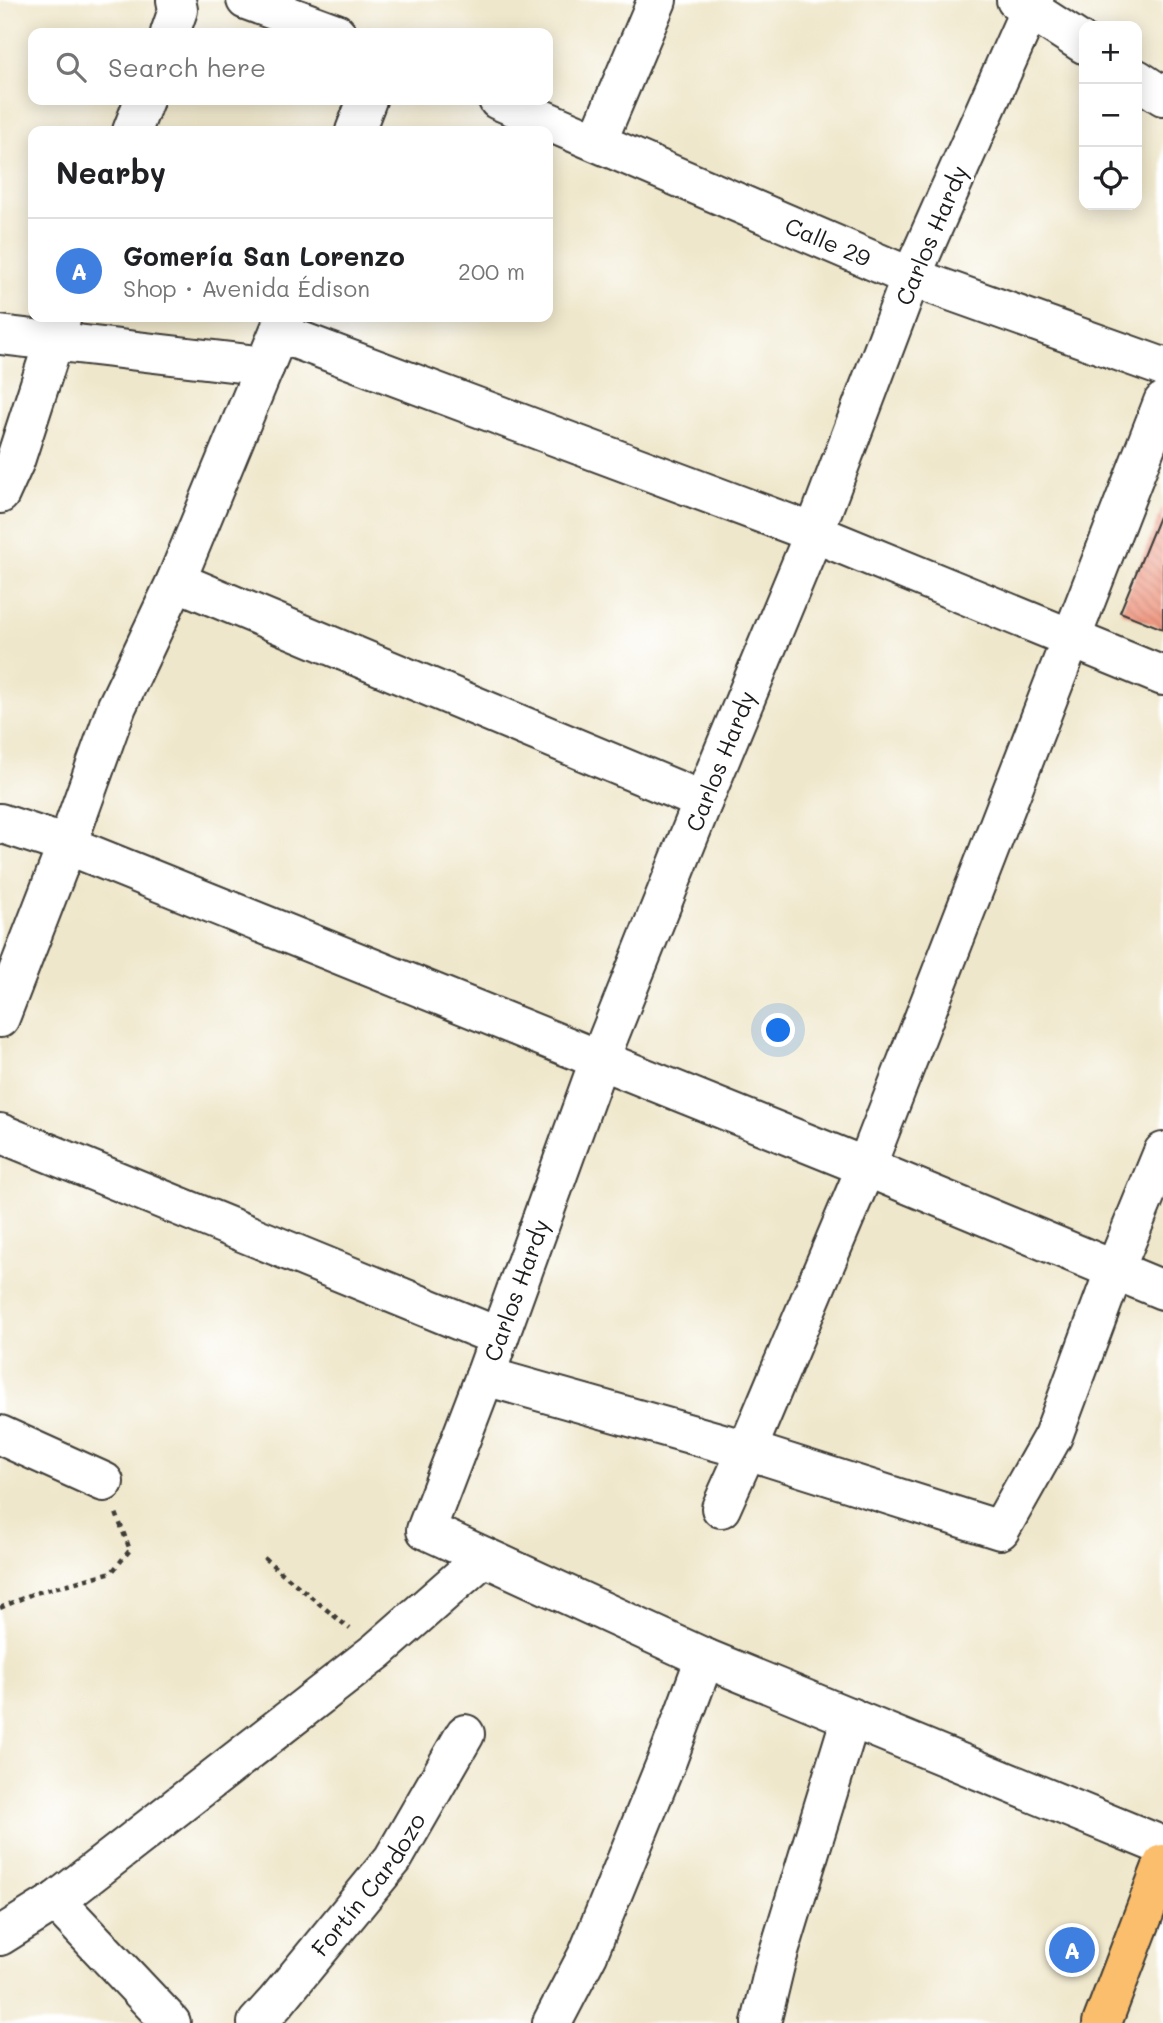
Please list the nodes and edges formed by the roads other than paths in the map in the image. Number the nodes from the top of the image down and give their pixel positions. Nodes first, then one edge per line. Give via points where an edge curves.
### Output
1 (176, 0) edge
2 (246, 0) edge
3 (657, 0) edge
4 (1026, 3) edge
5 (172, 28) edge
6 (322, 28) edge
7 (1079, 40) edge
8 (1142, 82) edge
9 (1163, 96) edge
10 (142, 105) edge
11 (365, 105) edge
12 (510, 105) edge
13 (134, 126) edge
14 (357, 126) edge
15 (597, 142) junction
16 (911, 277) junction
17 (57, 329) edge
18 (0, 335) edge
19 (276, 339) edge
20 (1163, 367) edge
21 (1163, 402) edge
22 (0, 494) edge
23 (814, 533) junction
24 (176, 581) junction
25 (1072, 639) junction
26 (1163, 676) edge
27 (703, 802) junction
28 (0, 822) edge
29 (67, 845) junction
30 (0, 1018) edge
31 (599, 1061) junction
32 (0, 1133) edge
33 (1163, 1152) edge
34 (866, 1167) junction
35 (1115, 1269) junction
36 (1163, 1290) edge
37 (499, 1338) junction
38 (485, 1376) junction
39 (0, 1435) edge
40 (747, 1450) junction
41 (104, 1482) road end
42 (721, 1508) dead end
43 (484, 1557) junction
44 (705, 1658) junction
45 (851, 1717) junction
46 (465, 1734) dead end
47 (1163, 1846) edge
48 (1163, 1864) edge
49 (56, 1901) junction
50 (1163, 1910) edge
51 (0, 1936) edge
52 (279, 2016) edge
53 (171, 2023) edge
54 (552, 2023) edge
55 (761, 2023) edge
56 (1102, 2023) edge
57 (1120, 2023) edge

1 - 5 street
2 - 6 street
3 - 15 street
4 - 7 street
4 - 16 street, Carlos Hardy
8 - 9 street
10 - 13 street
11 - 14 street
12 - 15 street, Calle 29
15 - 16 street, Calle 29
16 - 20 street, Calle 29
16 - 23 street, Carlos Hardy
17 - 18 street
17 - 19 street
17 - 22 street
19 - 23 street
19 - 24 street
21 - 25 street
23 - 25 street
23 - 27 street, Carlos Hardy
24 - 27 street
24 - 29 street via 117,706
25 - 26 street
25 - 34 street
27 - 31 street, Carlos Hardy
28 - 29 street
29 - 30 street
29 - 31 street
31 - 34 street
31 - 37 street, Carlos Hardy
32 - 37 street
33 - 35 street
34 - 35 street
34 - 40 street
35 - 36 street
35 - 40 street via 1053,1436 1000,1530
37 - 38 street, Carlos Hardy
38 - 40 street
38 - 43 street, Carlos Hardy via 426,1530
39 - 41 street
40 - 42 street
43 - 44 street
43 - 49 street via 377,1651
44 - 45 street
44 - 54 street via 593,1941
45 - 47 street
45 - 55 street
46 - 52 street, Fortín Cardozo via 393,1859
48 - 56 main road
49 - 51 street
49 - 53 street
50 - 57 main road

